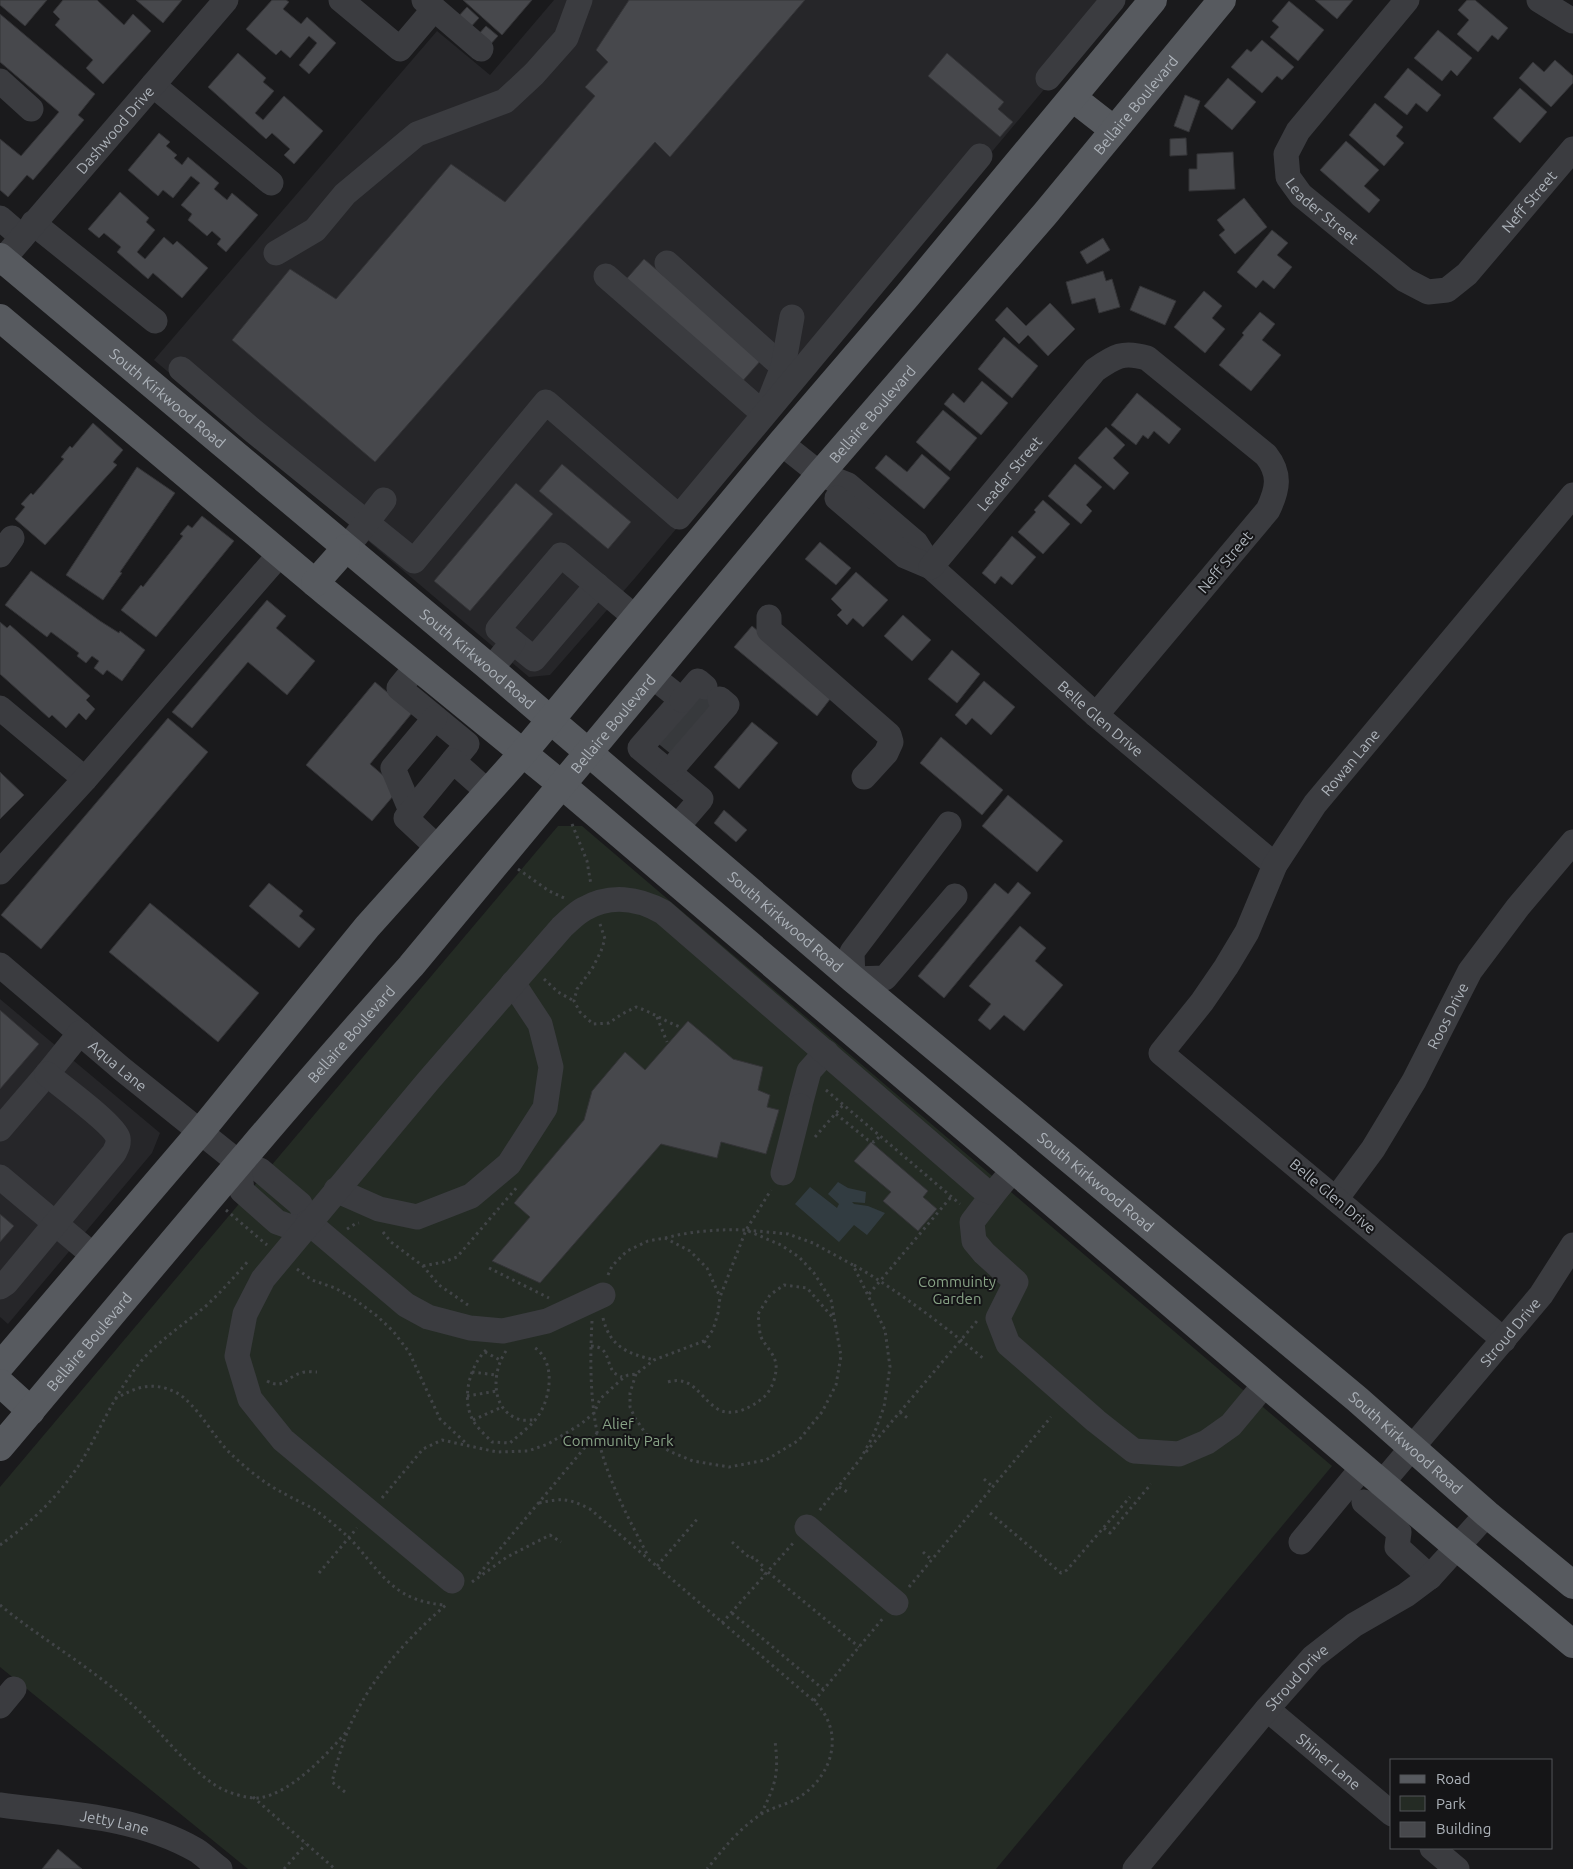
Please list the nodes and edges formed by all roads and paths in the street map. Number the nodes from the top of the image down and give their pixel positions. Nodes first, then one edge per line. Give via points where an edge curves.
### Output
1 (226, 0) edge
2 (341, 0) edge
3 (580, 0) edge
4 (1114, 0) edge
5 (1153, 0) edge
6 (1222, 0) edge
7 (1407, 0) edge
8 (1539, 0) edge
9 (429, 4) edge
10 (1573, 22) edge
11 (481, 50) dead end
12 (1048, 78) dead end
13 (0, 81) edge
14 (153, 85) junction
15 (1073, 98) junction
16 (31, 109) dead end
17 (1114, 130) junction
18 (1573, 149) edge
19 (980, 156) dead end
20 (271, 183) dead end
21 (0, 218) edge
22 (28, 230) junction
23 (276, 253) dead end
24 (1485, 253) joint
25 (1, 260) edge
26 (667, 263) dead end
27 (606, 276) dead end
28 (792, 317) dead end
29 (0, 318) edge
30 (155, 321) dead end
31 (783, 367) junction
32 (181, 369) dead end
33 (1210, 409) joint
34 (764, 414) junction
35 (781, 443) junction
36 (820, 474) junction
37 (1573, 495) edge
38 (384, 500) dead end
39 (366, 523) junction
40 (346, 548) junction
41 (280, 554) junction
42 (931, 568) junction
43 (315, 583) junction
44 (597, 585) junction
45 (769, 617) dead end
46 (636, 618) junction
47 (514, 642) junction
48 (417, 666) junction
49 (491, 668) junction
50 (652, 676) junction
51 (0, 708) edge
52 (472, 711) junction
53 (1096, 715) junction
54 (550, 720) junction
55 (445, 726) junction
56 (523, 753) junction
57 (589, 753) junction
58 (452, 761) junction
59 (864, 777) dead end
60 (84, 779) junction
61 (562, 785) junction
62 (488, 792) junction
63 (411, 811) junction
64 (569, 817) dead end
65 (949, 824) dead end
66 (676, 828) junction
67 (1573, 842) edge
68 (438, 848) junction
69 (1275, 865) junction
70 (516, 868) dead end
71 (0, 872) edge
72 (585, 890) dead end
73 (572, 896) dead end
74 (955, 896) dead end
75 (598, 916) dead end
76 (543, 971) dead end
77 (4, 977) edge
78 (853, 979) junction
79 (513, 983) junction
80 (574, 1001) junction
81 (826, 1010) junction
82 (656, 1016) junction
83 (680, 1027) dead end
84 (80, 1033) junction
85 (667, 1042) dead end
86 (826, 1052) junction
87 (1161, 1053) joint
88 (47, 1074) junction
89 (808, 1074) junction
90 (843, 1105) junction
91 (836, 1114) junction
92 (0, 1129) edge
93 (201, 1131) junction
94 (880, 1136) junction
95 (1043, 1137) junction
96 (809, 1143) dead end
97 (239, 1163) junction
98 (783, 1173) joint
99 (0, 1177) edge
100 (1006, 1179) junction
101 (522, 1182) dead end
102 (336, 1190) junction
103 (951, 1197) junction
104 (1336, 1199) junction
105 (226, 1210) dead end
106 (976, 1218) junction
107 (56, 1223) junction
108 (280, 1223) junction
109 (362, 1223) dead end
110 (306, 1225) junction
111 (381, 1230) dead end
112 (746, 1230) junction
113 (665, 1238) junction
114 (333, 1244) junction
115 (1571, 1255) edge
116 (94, 1256) junction
117 (253, 1256) dead end
118 (283, 1260) junction
119 (853, 1265) junction
120 (423, 1266) junction
121 (489, 1268) dead end
122 (880, 1281) junction
123 (0, 1288) edge
124 (869, 1294) junction
125 (545, 1296) dead end
126 (598, 1296) junction
127 (720, 1297) junction
128 (471, 1306) dead end
129 (983, 1315) dead end
130 (835, 1319) junction
131 (511, 1335) junction
132 (962, 1340) junction
133 (1504, 1340) junction
134 (704, 1341) junction
135 (591, 1346) junction
136 (712, 1350) dead end
137 (485, 1352) junction
138 (984, 1359) dead end
139 (500, 1360) junction
140 (654, 1360) junction
141 (0, 1366) edge
142 (317, 1372) dead end
143 (472, 1372) junction
144 (636, 1374) junction
145 (262, 1375) dead end
146 (496, 1375) junction
147 (622, 1378) junction
148 (668, 1382) dead end
149 (0, 1383) edge
150 (1265, 1384) junction
151 (497, 1390) junction
152 (467, 1396) junction
153 (115, 1399) junction
154 (502, 1407) junction
155 (31, 1410) junction
156 (900, 1412) junction
157 (594, 1413) junction
158 (1051, 1417) dead end
159 (473, 1420) junction
160 (534, 1420) junction
161 (910, 1420) dead end
162 (597, 1433) junction
163 (500, 1443) junction
164 (0, 1447) edge
165 (470, 1447) junction
166 (1412, 1449) junction
167 (500, 1452) junction
168 (861, 1458) junction
169 (984, 1479) dead end
170 (1151, 1484) dead end
171 (1370, 1484) junction
172 (839, 1487) junction
173 (993, 1487) junction
174 (848, 1493) dead end
175 (1130, 1496) dead end
176 (539, 1502) junction
177 (370, 1512) junction
178 (1396, 1512) junction
179 (990, 1513) dead end
180 (1487, 1514) junction
181 (698, 1517) dead end
182 (807, 1527) junction
183 (1104, 1528) junction
184 (348, 1538) junction
185 (561, 1542) dead end
186 (732, 1542) dead end
187 (1301, 1542) dead end
188 (0, 1545) edge
189 (1457, 1547) junction
190 (923, 1552) dead end
191 (649, 1559) junction
192 (932, 1560) junction
193 (657, 1566) junction
194 (319, 1573) dead end
195 (767, 1573) junction
196 (1430, 1577) junction
197 (1573, 1585) edge
198 (461, 1588) junction
199 (896, 1603) junction
200 (0, 1605) edge
201 (446, 1605) junction
202 (732, 1613) junction
203 (722, 1623) junction
204 (1573, 1644) edge
205 (858, 1647) junction
206 (823, 1690) junction
207 (814, 1701) junction
208 (1267, 1709) junction
209 (348, 1730) junction
210 (775, 1741) dead end
211 (345, 1792) dead end
212 (252, 1797) junction
213 (0, 1805) edge
214 (1390, 1812) edge
215 (760, 1814) junction
216 (306, 1844) junction
217 (1433, 1849) edge
218 (220, 1869) edge
219 (284, 1869) edge
220 (335, 1869) edge
221 (707, 1869) edge
222 (1135, 1869) edge
223 (1457, 1869) edge

1 - 14 street, Dashwood Drive
2 - 9 street via 400,49
3 - 23 street via 566,38 505,101 417,134 345,194 315,230
4 - 12 street
5 - 15 main road
6 - 17 main road, Bellaire Boulevard
7 - 24 street, Leader Street via 1298,131 1286,154 1288,177 1301,195 1405,280 1428,292 1447,290
8 - 10 street
9 - 11 street
13 - 16 street
14 - 20 street
14 - 22 street, Dashwood Drive
15 - 17 main road
15 - 35 main road
17 - 36 main road, Bellaire Boulevard
18 - 24 street, Neff Street
19 - 34 street
21 - 22 street
22 - 25 street, Dashwood Drive
22 - 30 street
25 - 40 main road, South Kirkwood Road
26 - 31 street
27 - 34 street
28 - 31 street
29 - 41 main road
31 - 34 street
32 - 39 street
33 - 42 street, Leader Street via 1147,358 1127,354 1109,360 1096,370
33 - 53 street, Neff Street via 1272,462 1277,484 1274,497 1268,510
34 - 39 street via 680,517 546,402 414,561
35 - 36 street, Belle Glen Drive
35 - 46 main road
36 - 42 street, Belle Glen Drive via 834,496 905,556
36 - 50 main road, Bellaire Boulevard
37 - 69 street, Rowan Lane via 1320,797
38 - 39 street
39 - 40 street
40 - 43 main road
40 - 49 main road, South Kirkwood Road
41 - 43 main road
41 - 60 street
42 - 53 street, Belle Glen Drive
43 - 48 main road
44 - 46 street
44 - 47 street via 534,659
44 - 47 street via 561,555 498,629
45 - 59 street via 769,630 889,735 891,742 886,753
46 - 54 main road
47 - 49 street
48 - 52 main road
48 - 55 street via 399,688
49 - 54 main road, South Kirkwood Road
50 - 57 main road, Bellaire Boulevard
50 - 66 street via 684,726 701,799
51 - 60 street
52 - 55 street
52 - 56 main road
53 - 69 street, Belle Glen Drive
54 - 56 main road
54 - 57 main road, South Kirkwood Road
55 - 58 street via 467,744
55 - 63 street via 393,768
56 - 61 main road
56 - 62 main road
57 - 61 main road, Bellaire Boulevard
57 - 66 main road, South Kirkwood Road
58 - 62 street
58 - 63 street
60 - 71 street
61 - 81 main road
61 - 97 main road, Bellaire Boulevard via 411,966
62 - 68 main road
63 - 68 street via 406,818
64 - 72 path via 587,862 591,885
65 - 78 street via 852,952
66 - 78 main road, South Kirkwood Road
67 - 104 street, Roos Drive via 1470,971 1414,1081 1373,1149
68 - 93 main road via 367,927
69 - 87 street, Rowan Lane via 1247,932 1226,967
70 - 73 path via 549,891 564,898
74 - 78 street via 885,978
75 - 80 path via 604,939 601,952 577,989
76 - 80 path via 544,978 558,992
77 - 84 street, Aqua Lane
78 - 81 main road
78 - 95 main road, South Kirkwood Road
79 - 86 street via 562,927 583,909 601,902 628,899 653,906 674,920
79 - 102 street
79 - 102 street via 540,1024 550,1067 545,1108 509,1164 471,1196 417,1217 379,1209
80 - 82 path via 593,1024 609,1023 636,1007
81 - 100 main road
82 - 83 path
82 - 85 path
84 - 88 street
84 - 93 street, Aqua Lane
86 - 89 street
86 - 100 street via 983,1189 991,1192
87 - 104 street, Belle Glen Drive
88 - 92 street
88 - 107 street via 109,1125 118,1136 119,1145
89 - 90 path
89 - 98 street
90 - 91 path
90 - 94 path
91 - 94 path via 868,1140 874,1142
91 - 96 path
93 - 97 street, Aqua Lane
93 - 116 main road
94 - 103 path
95 - 100 main road
95 - 166 main road, South Kirkwood Road via 1357,1399
97 - 108 street via 242,1191
97 - 110 street, Aqua Lane via 260,1170 300,1204
97 - 155 main road, Bellaire Boulevard
98 - 112 path
99 - 107 street
100 - 106 street
100 - 150 main road
101 - 120 path via 457,1257
102 - 110 street
103 - 106 path
103 - 122 path
104 - 133 street, Belle Glen Drive
105 - 118 path
106 - 150 street via 972,1222 974,1242 1016,1282 998,1318 1008,1344 1134,1451 1180,1454 1207,1442 1231,1425
107 - 116 street
107 - 123 street
108 - 110 street via 291,1227
108 - 118 path
109 - 114 path via 345,1230
110 - 114 street
110 - 118 street
111 - 120 path via 391,1242
112 - 113 path via 718,1229
112 - 119 path via 788,1234 813,1243
112 - 127 path
112 - 130 path via 781,1244 799,1257 831,1300
113 - 126 path via 648,1241 627,1251 612,1266
113 - 127 path via 690,1251 707,1268
114 - 131 street via 406,1305 428,1317
115 - 133 street, Stroud Drive
116 - 141 main road
117 - 153 path via 206,1306 178,1326 144,1358
118 - 165 path via 312,1280 354,1299 393,1331 409,1352 440,1419
118 - 177 street via 262,1279 245,1314 238,1356 250,1399 283,1440
119 - 122 path
119 - 124 path
120 - 128 path via 439,1285
121 - 125 path
122 - 124 path
122 - 132 path via 915,1303
124 - 168 path via 885,1330 890,1367 884,1407
126 - 131 street
126 - 135 path
126 - 140 path via 606,1330 618,1345 630,1354
127 - 134 path via 713,1330
129 - 132 path
130 - 144 path via 841,1356 836,1385 822,1412 799,1440 766,1460 729,1466 693,1462 669,1451 646,1434 630,1407 630,1393
130 - 148 path via 806,1288 784,1285 770,1295 758,1314 762,1337 776,1366 768,1394 756,1405 727,1412 717,1409 694,1387 676,1380
131 - 137 path via 496,1340
131 - 139 path via 511,1345
131 - 160 path via 539,1350 550,1374 548,1394
132 - 138 path
132 - 156 path
133 - 166 street, Stroud Drive
134 - 136 path
134 - 140 path
135 - 147 path via 605,1350 611,1369
135 - 157 path
137 - 139 path
137 - 143 path
139 - 146 path
140 - 144 path
142 - 145 path via 301,1372 284,1383 274,1385 264,1380
143 - 146 path
143 - 152 path
144 - 147 path
146 - 151 path
147 - 157 path via 600,1399
149 - 155 main road
150 - 171 main road
151 - 152 path
151 - 154 path
152 - 159 path
153 - 184 path via 130,1390 151,1384 176,1392 192,1405 229,1452 262,1480 314,1509
153 - 188 path via 87,1452 68,1479 21,1530
154 - 159 path
154 - 160 path via 519,1420
155 - 164 main road, Bellaire Boulevard
156 - 161 path
156 - 168 path
157 - 162 path
157 - 167 path via 548,1444 528,1451
158 - 173 path
159 - 163 path via 492,1442
160 - 163 path via 510,1443
162 - 176 path
162 - 191 path via 620,1501
163 - 167 path
165 - 167 path
165 - 177 path via 442,1440 423,1449
166 - 171 street, Stroud Drive
166 - 180 main road, South Kirkwood Road
168 - 172 path
169 - 173 path
170 - 183 path via 1110,1533
171 - 178 main road
171 - 187 street, Stroud Drive
172 - 174 path
172 - 182 path
173 - 192 path
175 - 183 path
176 - 191 path via 572,1500 590,1508
176 - 198 path
177 - 184 path
177 - 198 street
178 - 189 main road
178 - 196 street via 1397,1547
179 - 183 path via 1061,1573 1068,1570
180 - 189 street, Stroud Drive
180 - 197 main road, South Kirkwood Road
181 - 193 path
182 - 195 path
182 - 199 street
184 - 194 path
184 - 201 path via 395,1588 414,1600
185 - 198 path via 550,1535 507,1557
186 - 195 path via 751,1559 753,1557 764,1567 761,1571
189 - 196 street, Stroud Drive
189 - 204 main road
190 - 192 path
191 - 193 path
192 - 199 path
193 - 203 path
195 - 202 path
195 - 205 path
196 - 208 street, Stroud Drive via 1313,1657
198 - 201 path
199 - 205 path
200 - 212 path via 128,1701 216,1786 232,1794
201 - 209 path via 417,1630 390,1662 356,1712
202 - 203 path
202 - 206 path
203 - 207 path
205 - 206 path
206 - 207 path
207 - 215 path via 831,1732 828,1766 810,1790
208 - 214 street, Shiner Lane
208 - 222 street, Stroud Drive
209 - 211 path via 332,1782
209 - 212 path via 310,1769 285,1788 258,1798
210 - 215 path via 776,1779
212 - 216 path
213 - 218 street, Jetty Lane via 145,1828 196,1850
215 - 221 path via 730,1840
216 - 219 path
216 - 220 path
217 - 223 street

